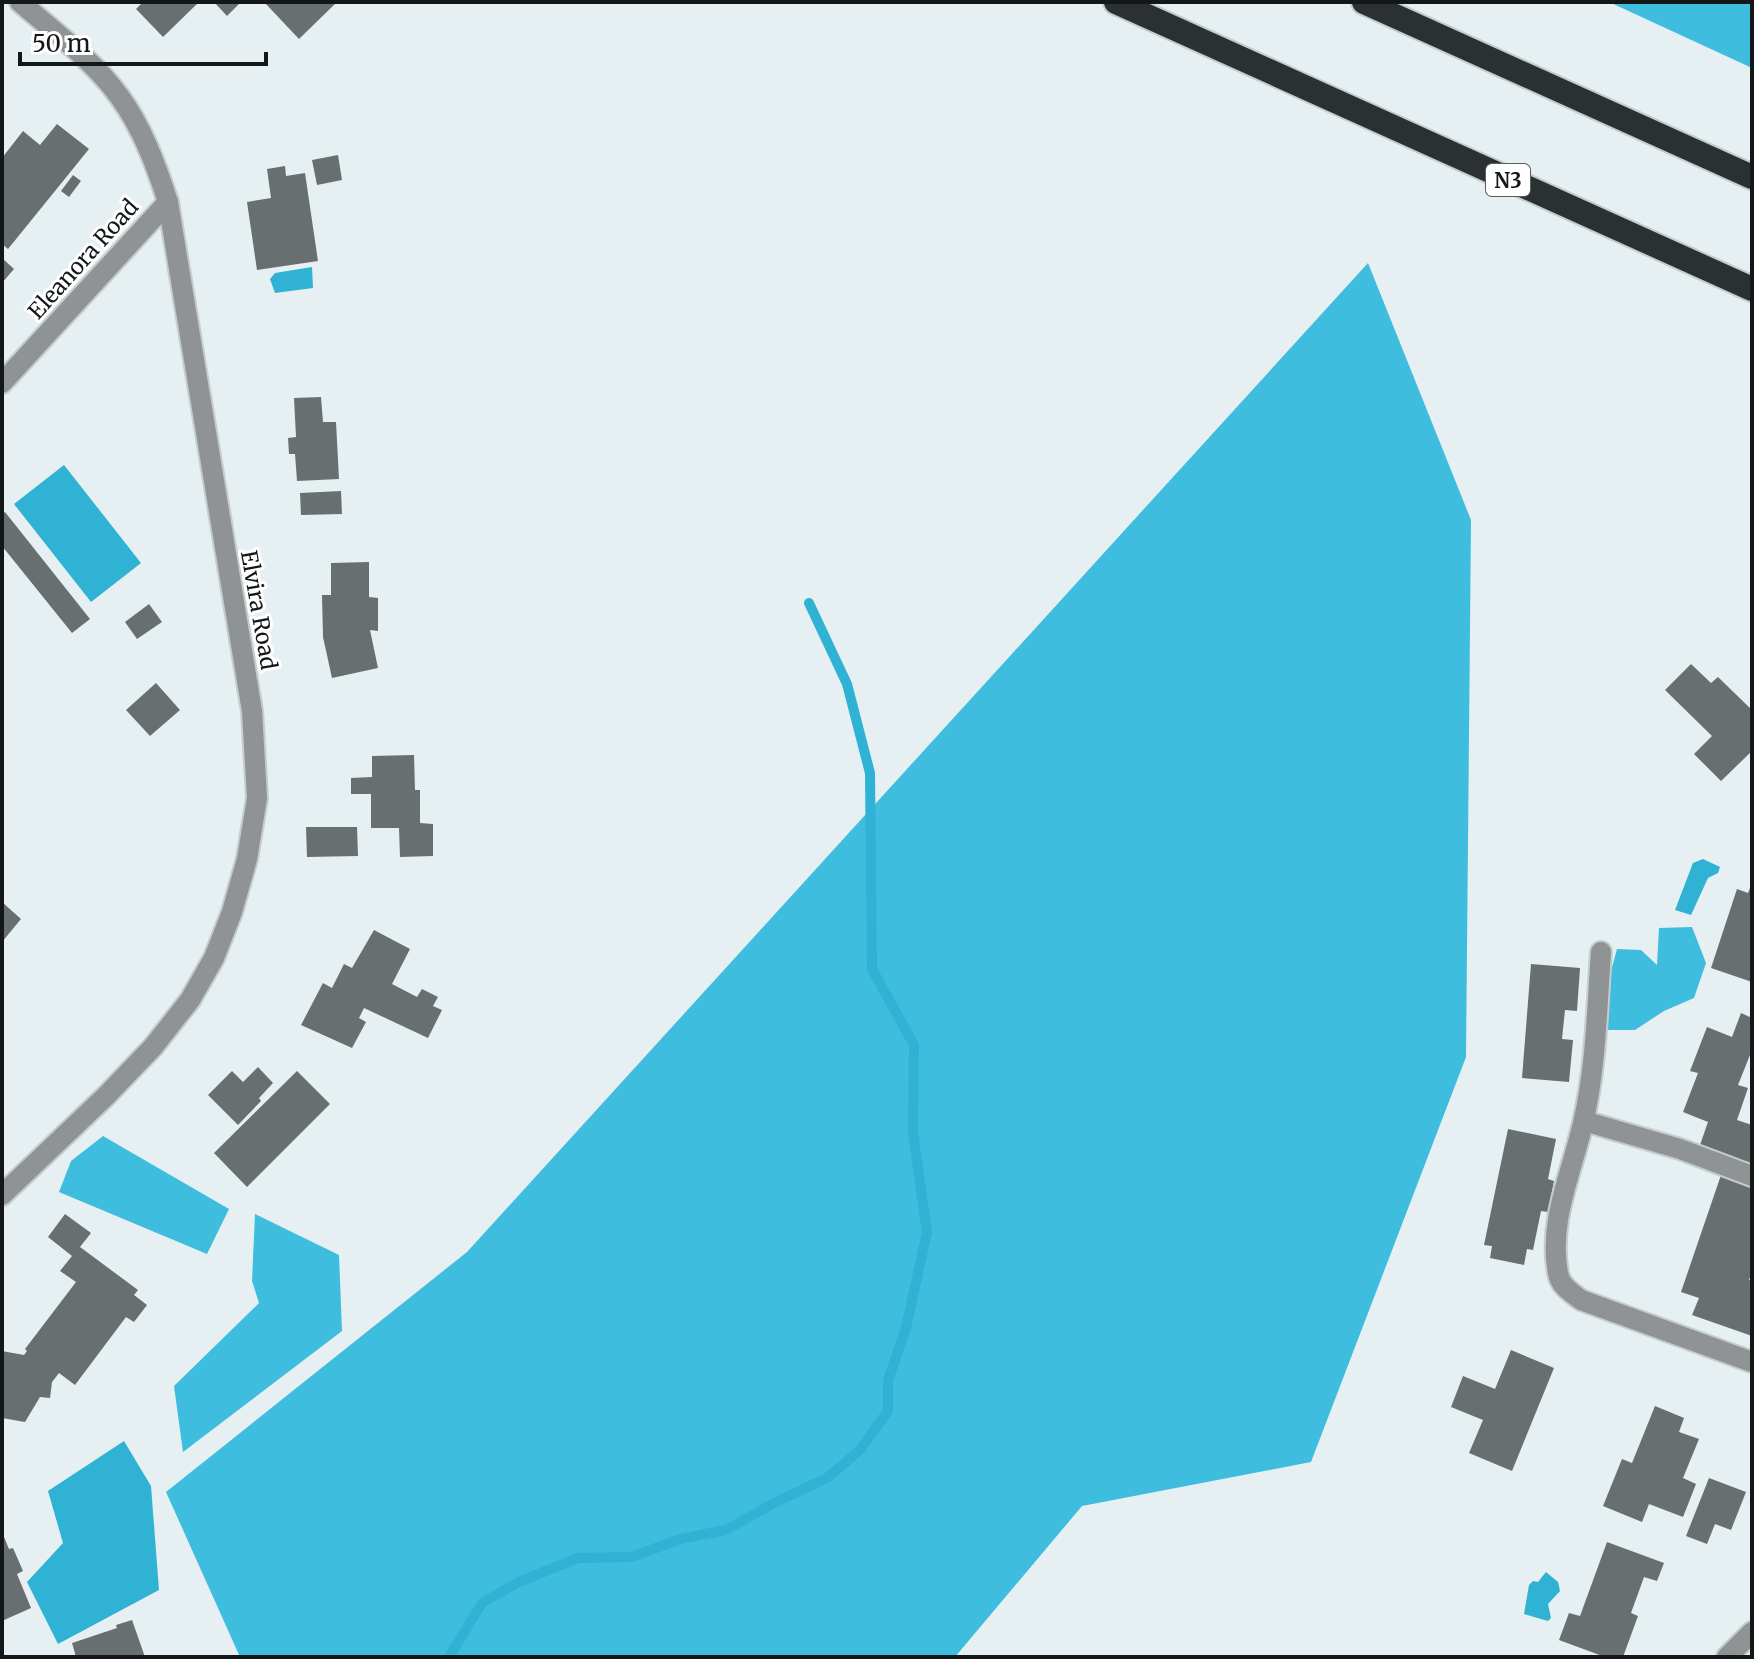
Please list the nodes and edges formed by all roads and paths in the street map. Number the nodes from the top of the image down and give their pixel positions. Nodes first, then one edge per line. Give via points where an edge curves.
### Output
1 (20, 2) edge
2 (1116, 2) edge
3 (1364, 2) edge
4 (1752, 177) edge
5 (168, 202) junction
6 (1752, 289) edge
7 (2, 383) edge
8 (1601, 952) dead end
9 (1584, 1121) junction
10 (1752, 1176) edge
11 (2, 1195) edge
12 (1752, 1362) edge
13 (1752, 1632) edge
14 (1727, 1657) edge

1 - 5 street, Elvira Road via 118,94 141,134
2 - 6 highway, N3
3 - 4 highway
5 - 7 street, Eleanora Road
5 - 11 street, Elvira Road via 252,711 257,798 247,859 214,958 190,1000 106,1096
8 - 9 street
9 - 10 street
9 - 12 street via 1558,1225 1558,1277 1565,1289 1619,1315
13 - 14 street

